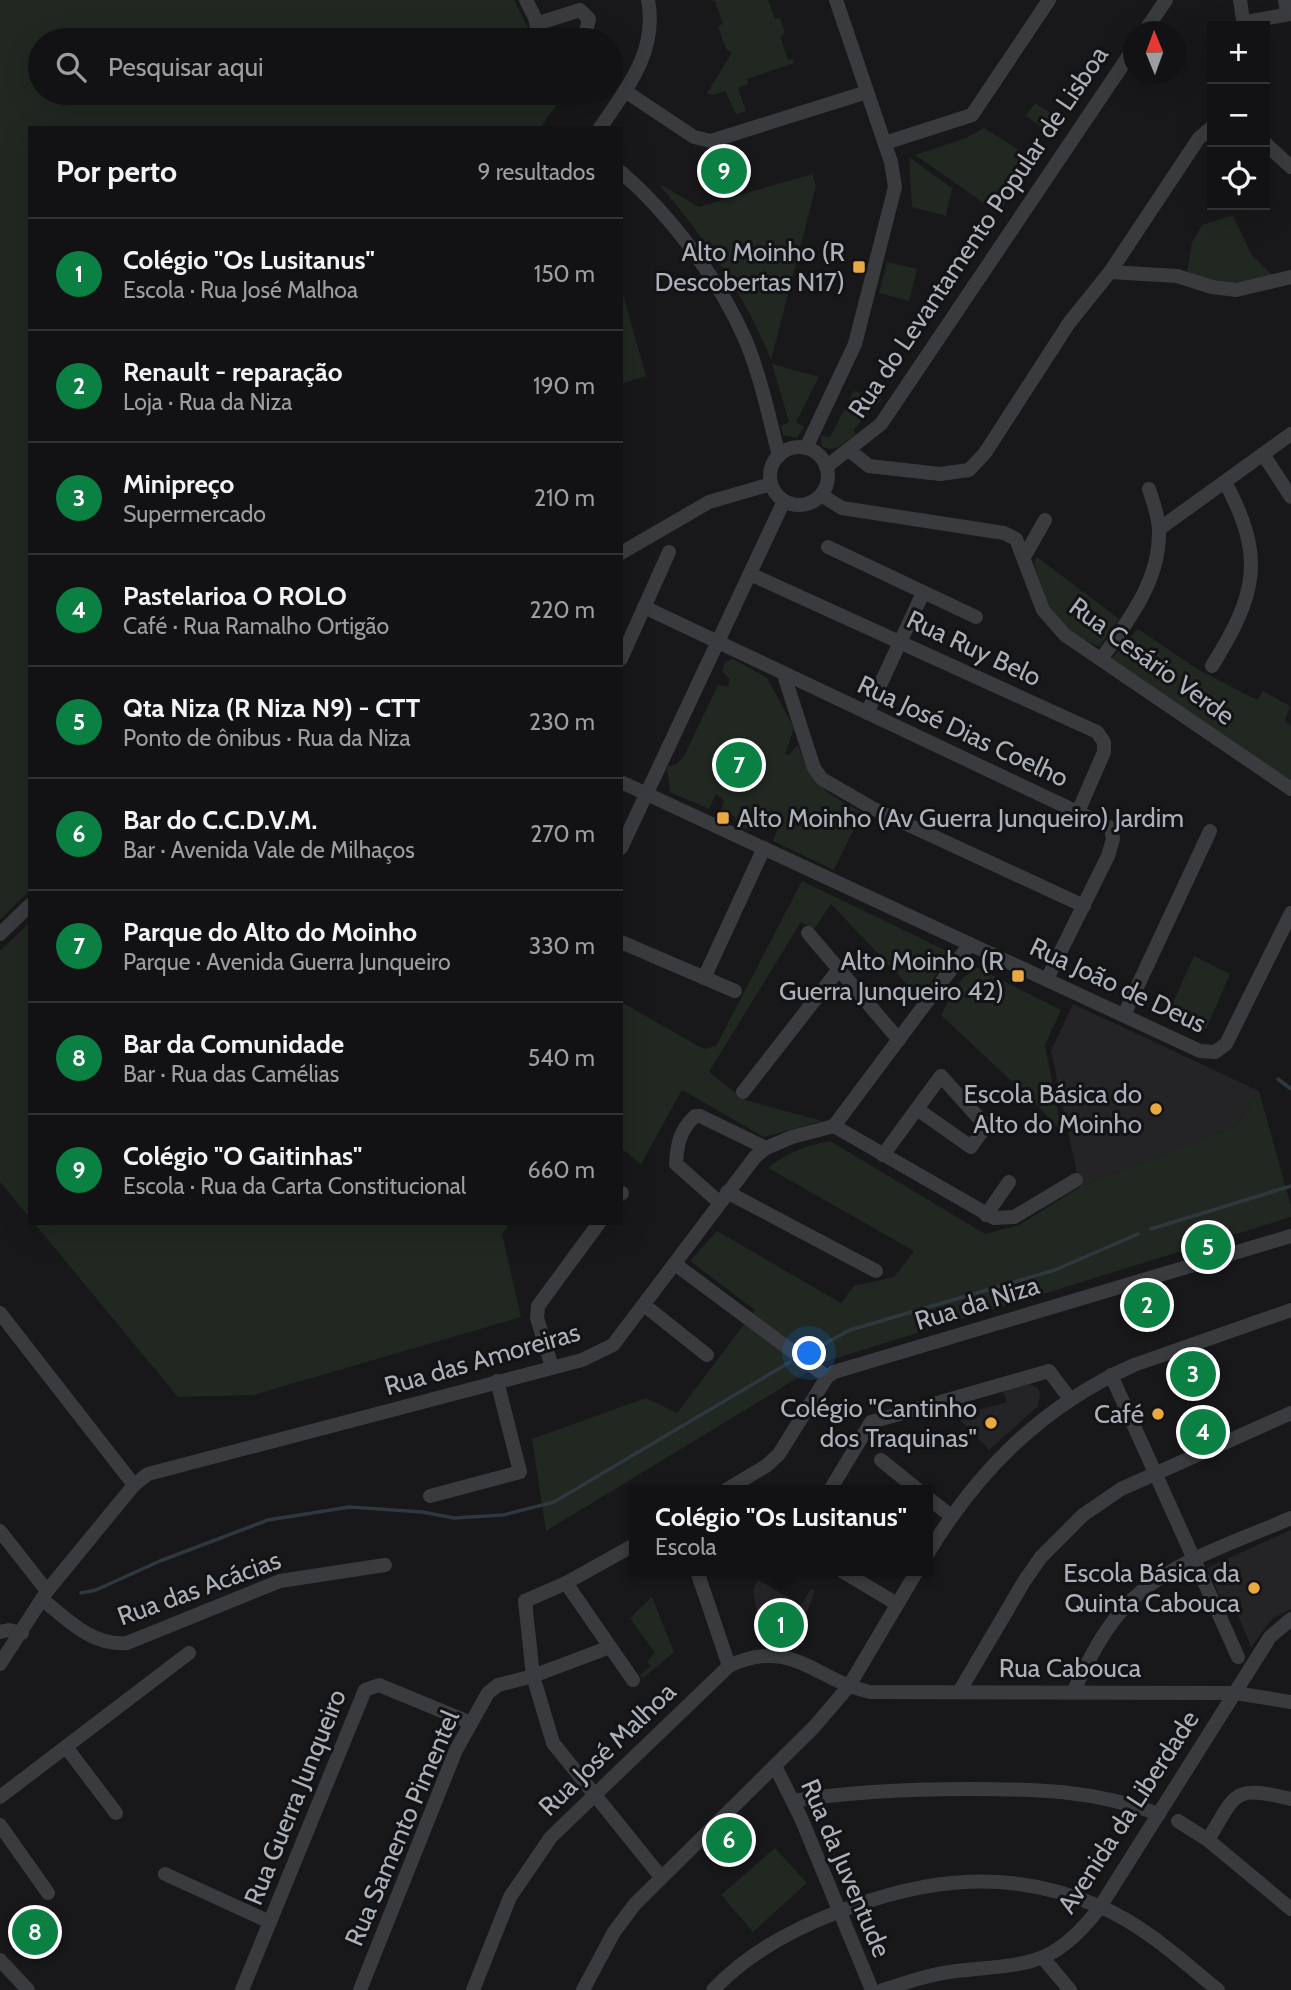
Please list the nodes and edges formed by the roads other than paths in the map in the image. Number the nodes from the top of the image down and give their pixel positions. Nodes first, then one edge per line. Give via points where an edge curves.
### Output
1 (526, 0) edge
2 (648, 0) edge
3 (836, 0) edge
4 (1049, 0) edge
5 (1166, 0) edge
6 (1240, 0) edge
7 (1288, 9) edge
8 (1152, 21) edge
9 (537, 24) junction
10 (539, 28) edge
11 (587, 28) edge
12 (1123, 63) edge
13 (625, 91) junction
14 (867, 92) junction
15 (623, 94) edge
16 (616, 105) edge
17 (601, 126) edge
18 (1207, 131) edge
19 (885, 143) junction
20 (1269, 147) edge
21 (1291, 167) edge
22 (623, 174) edge
23 (1110, 272) junction
24 (1291, 277) edge
25 (1291, 435) edge
26 (806, 449) junction
27 (850, 451) junction
28 (1263, 454) junction
29 (779, 456) junction
30 (826, 467) junction
31 (1225, 482) junction
32 (771, 484) junction
33 (1149, 489) dead end
34 (821, 495) junction
35 (1291, 497) edge
36 (783, 501) junction
37 (1045, 520) dead end
38 (1159, 529) junction
39 (828, 547) dead end
40 (623, 552) edge
41 (668, 552) dead end
42 (1024, 557) junction
43 (750, 574) junction
44 (922, 593) junction
45 (644, 607) junction
46 (976, 617) dead end
47 (900, 640) junction
48 (719, 643) junction
49 (623, 654) edge
50 (1102, 658) junction
51 (1212, 666) dead end
52 (784, 675) junction
53 (867, 713) junction
54 (623, 783) edge
55 (1291, 789) edge
56 (647, 793) junction
57 (1079, 812) junction
58 (1210, 831) dead end
59 (623, 844) edge
60 (764, 848) junction
61 (1084, 905) junction
62 (28, 907) edge
63 (1291, 913) edge
64 (808, 933) dead end
65 (0, 934) edge
66 (623, 943) edge
67 (970, 944) junction
68 (839, 969) junction
69 (704, 978) junction
70 (1047, 979) junction
71 (735, 991) dead end
72 (1124, 1015) junction
73 (899, 1040) junction
74 (743, 1092) dead end
75 (917, 1109) junction
76 (834, 1126) junction
77 (766, 1148) junction
78 (883, 1155) junction
79 (1076, 1180) dead end
80 (1009, 1182) dead end
81 (723, 1197) junction
82 (986, 1214) junction
83 (598, 1225) edge
84 (1291, 1236) edge
85 (675, 1264) junction
86 (876, 1271) dead end
87 (643, 1306) junction
88 (1291, 1310) edge
89 (0, 1313) edge
90 (707, 1355) dead end
91 (552, 1367) junction
92 (1111, 1375) junction
93 (827, 1377) junction
94 (497, 1381) junction
95 (1070, 1399) junction
96 (1291, 1413) edge
97 (881, 1461) dead end
98 (1155, 1474) junction
99 (134, 1485) junction
100 (734, 1485) edge
101 (833, 1485) edge
102 (912, 1485) edge
103 (430, 1496) dead end
104 (933, 1502) edge
105 (951, 1516) junction
106 (1291, 1518) edge
107 (0, 1531) edge
108 (933, 1545) edge
109 (629, 1548) edge
110 (1194, 1561) junction
111 (385, 1565) dead end
112 (699, 1576) edge
113 (850, 1576) edge
114 (914, 1576) edge
115 (566, 1583) junction
116 (45, 1595) junction
117 (897, 1604) junction
118 (1291, 1619) edge
119 (0, 1632) edge
120 (22, 1633) junction
121 (610, 1647) junction
122 (189, 1653) dead end
123 (1238, 1657) dead end
124 (0, 1664) edge
125 (729, 1665) junction
126 (630, 1675) dead end
127 (533, 1676) junction
128 (849, 1686) junction
129 (959, 1692) junction
130 (1073, 1692) junction
131 (1235, 1693) junction
132 (1291, 1702) edge
133 (471, 1723) junction
134 (65, 1747) junction
135 (775, 1766) junction
136 (594, 1794) junction
137 (0, 1797) edge
138 (1291, 1799) edge
139 (793, 1801) junction
140 (116, 1812) dead end
141 (1159, 1814) junction
142 (1178, 1821) dead end
143 (0, 1825) edge
144 (1208, 1840) junction
145 (165, 1874) dead end
146 (661, 1877) junction
147 (48, 1892) dead end
148 (1100, 1907) junction
149 (1291, 1909) edge
150 (840, 1911) junction
151 (270, 1922) junction
152 (1043, 1958) junction
153 (0, 1961) edge
154 (28, 1990) edge
155 (242, 1990) edge
156 (360, 1990) edge
157 (472, 1990) edge
158 (583, 1990) edge
159 (713, 1990) edge
160 (872, 1990) edge
161 (883, 1990) edge
162 (1070, 1990) edge
163 (1218, 1990) edge

1 - 9 street
2 - 13 street via 647,48
3 - 14 street
4 - 19 street via 972,116
5 - 8 street
6 - 7 street via 1246,22
9 - 10 street
9 - 11 street via 580,10 589,19
12 - 27 street, Rua do Levantamento Popular de Lisboa via 881,424
13 - 14 street via 694,137 711,141
13 - 15 street
14 - 19 street
16 - 17 street
18 - 23 street
19 - 26 street via 895,183 874,271 855,344
20 - 21 street
22 - 29 street via 679,232 734,318 757,372
23 - 24 street via 1177,276 1212,288 1236,290
23 - 27 street via 1069,323 985,453 969,470 940,474 869,466
25 - 28 street
26 - 29 street via 791,449
26 - 30 street via 818,455
27 - 30 street, Rua do Levantamento Popular de Lisboa
28 - 31 street
28 - 35 street
29 - 32 street via 772,466
30 - 34 street via 827,482
31 - 38 street
31 - 51 street via 1249,536 1251,565 1240,621
32 - 36 street
32 - 40 street via 709,502
33 - 38 street
34 - 36 street via 803,505
34 - 42 street, Rua Cesário Verde via 842,508 861,512 1004,533 1016,539
36 - 43 street
37 - 42 street
38 - 50 street via 1153,577
39 - 44 street
41 - 45 street
42 - 50 street, Rua Cesário Verde via 1043,610 1065,635
43 - 47 street, Rua Ruy Belo
43 - 48 street
44 - 46 street
44 - 47 street
45 - 48 street, Rua José Dias Coelho
45 - 49 street
47 - 53 street
47 - 57 street, Rua Ruy Belo via 1097,732 1104,752
48 - 52 street, Rua José Dias Coelho
48 - 56 street
50 - 55 street, Rua Cesário Verde
52 - 53 street, Rua José Dias Coelho
52 - 61 street via 814,768 822,779 872,808
53 - 57 street, Rua José Dias Coelho
54 - 56 street, Rua João de Deus
56 - 59 street
56 - 60 street, Rua João de Deus
57 - 61 street, Rua José Dias Coelho via 1114,833
58 - 72 street
60 - 67 street, Rua João de Deus
60 - 69 street
61 - 70 street, Rua José Dias Coelho
62 - 65 street
63 - 72 street, Rua João de Deus via 1220,1049 1200,1051
64 - 68 street
66 - 69 street
67 - 70 street, Rua João de Deus
67 - 73 street
68 - 73 street
68 - 74 street
69 - 71 street
70 - 72 street, Rua João de Deus
73 - 76 street
75 - 75 street via 941,1076 986,1126 971,1147
75 - 78 street
76 - 77 street, Rua das Amoreiras
76 - 78 street
77 - 81 street, Rua das Amoreiras
77 - 81 street via 700,1116 687,1124 679,1136 676,1164
78 - 82 street
79 - 82 street via 1014,1217 999,1219
80 - 82 street
81 - 85 street, Rua das Amoreiras
81 - 86 street
83 - 91 street via 538,1306 537,1318
84 - 93 street, Rua da Niza via 844,1368
85 - 87 street, Rua das Amoreiras
85 - 93 street
87 - 90 street
87 - 91 street, Rua das Amoreiras via 614,1345
88 - 92 street
89 - 99 street
91 - 94 street, Rua das Amoreiras
92 - 95 street
92 - 98 street
93 - 100 street via 779,1454
94 - 99 street, Rua das Amoreiras via 157,1472
94 - 103 street via 520,1472
95 - 101 street via 1049,1371 871,1422
95 - 105 street via 1017,1439
96 - 98 street
97 - 102 street
98 - 110 street
98 - 129 street via 1101,1501 1041,1557
99 - 116 street, Rua das Amoreiras
104 - 105 street
105 - 108 street
106 - 110 street
107 - 116 street, Rua das Acácias
109 - 115 street
110 - 123 street
110 - 130 street via 1131,1600 1098,1643
111 - 116 street, Rua das Acácias via 280,1581 127,1643 107,1643 88,1635
112 - 125 street
113 - 117 street
114 - 117 street
115 - 121 street
115 - 127 street via 525,1601
116 - 120 street, Rua das Amoreiras
117 - 128 street
118 - 131 street, Avenida da Liberdade via 1270,1637
119 - 120 street
120 - 124 street, Rua das Amoreiras
121 - 126 street
121 - 127 street, Rua Samento Pimentel
122 - 134 street
125 - 128 street via 786,1657
125 - 136 street, Rua José Malhoa
127 - 133 street, Rua Samento Pimentel via 493,1688
127 - 136 street via 553,1743
128 - 129 street, Rua Cabouca via 870,1692
128 - 135 street
129 - 130 street, Rua Cabouca
130 - 131 street, Rua Cabouca
131 - 132 street, Rua Cabouca
131 - 141 street, Avenida da Liberdade
133 - 151 street, Rua Guerra Junqueiro via 379,1685 368,1687
133 - 156 street, Rua Samento Pimentel
134 - 137 street
134 - 140 street
135 - 139 street, Rua da Juventude
135 - 146 street
136 - 146 street
136 - 157 street, Rua José Malhoa via 556,1830 519,1880
138 - 144 street via 1257,1791 1242,1793
139 - 141 street via 879,1790 1066,1790 1127,1802
139 - 150 street, Rua da Juventude
141 - 148 street, Avenida da Liberdade
142 - 144 street
143 - 147 street
144 - 149 street
145 - 151 street
146 - 158 street via 614,1932
148 - 150 street via 1041,1889 978,1881 908,1888
148 - 152 street, Avenida da Liberdade via 1070,1942
148 - 163 street via 1139,1929
150 - 159 street via 771,1944
150 - 160 street, Rua da Juventude
151 - 155 street, Rua Guerra Junqueiro
152 - 161 street, Avenida da Liberdade via 1009,1967 936,1974
152 - 162 street
153 - 154 street

